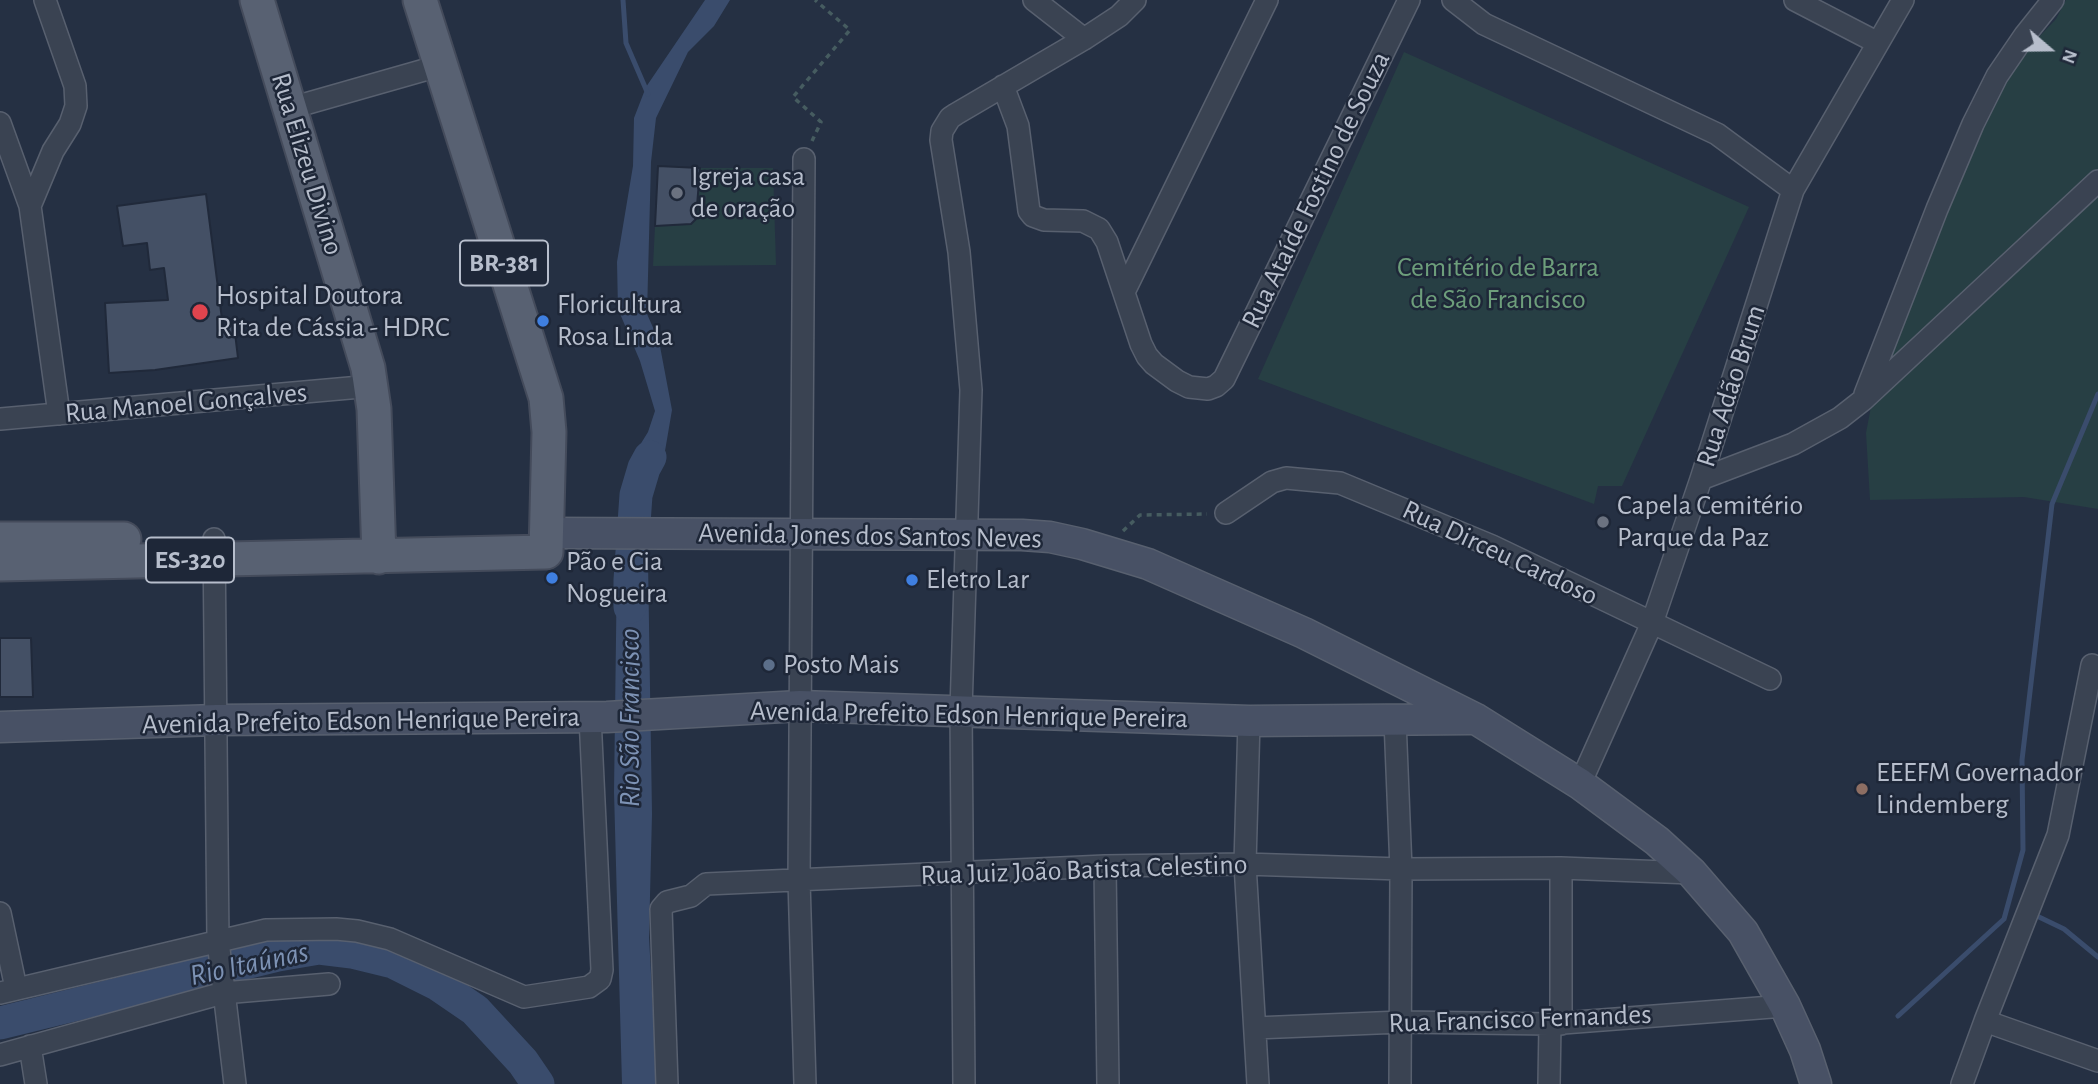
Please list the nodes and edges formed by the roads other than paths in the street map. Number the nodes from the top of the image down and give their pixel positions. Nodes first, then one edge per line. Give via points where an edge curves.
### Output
1 (45, 0) edge
2 (257, 0) edge
3 (420, 0) edge
4 (1034, 0) edge
5 (1135, 0) edge
6 (1256, 0) edge
7 (1267, 0) edge
8 (1409, 0) edge
9 (1453, 0) edge
10 (1795, 0) edge
11 (1903, 0) edge
12 (2053, 0) edge
13 (1252, 30) junction
14 (1084, 39) junction
15 (1878, 43) junction
16 (442, 65) junction
17 (1003, 86) junction
18 (291, 108) junction
19 (1, 129) edge
20 (804, 159) road end
21 (2098, 181) edge
22 (1793, 190) junction
23 (30, 206) junction
24 (1125, 290) junction
25 (372, 386) junction
26 (1863, 400) junction
27 (59, 414) junction
28 (0, 419) edge
29 (1701, 479) junction
30 (1226, 513) road end
31 (0, 539) edge
32 (546, 543) junction
33 (967, 543) junction
34 (802, 544) junction
35 (379, 547) junction
36 (214, 549) junction
37 (0, 564) edge
38 (1187, 582) junction
39 (1652, 623) junction
40 (2092, 665) dead end
41 (1770, 679) dead end
42 (800, 706) junction
43 (961, 710) junction
44 (598, 717) junction
45 (1476, 719) junction
46 (217, 720) junction
47 (1395, 720) junction
48 (1249, 721) junction
49 (0, 727) edge
50 (1580, 784) junction
51 (1245, 864) junction
52 (1105, 866) junction
53 (1561, 868) junction
54 (1401, 869) junction
55 (961, 873) junction
56 (1692, 873) junction
57 (799, 880) junction
58 (0, 913) edge
59 (219, 945) junction
60 (329, 984) dead end
61 (222, 988) junction
62 (8, 990) edge
63 (1785, 1006) junction
64 (1984, 1021) junction
65 (1401, 1022) junction
66 (1555, 1024) junction
67 (1255, 1028) junction
68 (30, 1046) junction
69 (0, 1055) edge
70 (2098, 1061) edge
71 (36, 1084) edge
72 (235, 1084) edge
73 (667, 1084) edge
74 (805, 1084) edge
75 (964, 1084) edge
76 (1108, 1084) edge
77 (1258, 1084) edge
78 (1400, 1084) edge
79 (1549, 1084) edge
80 (1816, 1084) edge
81 (1962, 1084) edge

1 - 23 street via 75,86 76,106
2 - 18 main road, Rua Elizeu Divino
3 - 16 main road, BR-381
4 - 14 street
5 - 14 street
6 - 13 street
7 - 13 street
8 - 24 street, Rua Ataíde Fostino de Souza via 1224,379 1208,389 1189,387 1154,364 1141,344
9 - 22 street via 1484,24 1717,134
10 - 15 street
11 - 15 street, Rua Adão Brum
12 - 26 street via 1997,76 1972,124
13 - 24 street
14 - 17 street
15 - 22 street, Rua Adão Brum
16 - 18 street
16 - 32 main road, BR-381 via 545,398 549,432
17 - 24 street via 1018,126 1030,211 1037,219 1083,221 1099,229
17 - 33 street via 950,118 941,140 959,252 971,390
18 - 25 main road, Rua Elizeu Divino
19 - 23 street
20 - 34 street
21 - 26 street
22 - 29 street, Rua Adão Brum
23 - 27 street
25 - 27 street, Rua Manoel Gonçalves
25 - 35 main road, Rua Elizeu Divino
26 - 29 street via 1818,432
27 - 28 street, Rua Manoel Gonçalves
29 - 39 street, Rua Adão Brum
30 - 39 street, Rua Dirceu Cardoso via 1272,482 1286,478 1340,483 1492,547
31 - 36 main road, Avenida Jones dos Santos Neves / ES-320
32 - 34 main road, Avenida Jones dos Santos Neves / ES-320
32 - 35 main road, Avenida Jones dos Santos Neves / ES-320
33 - 34 main road, Avenida Jones dos Santos Neves / ES-320
33 - 38 main road, Avenida Jones dos Santos Neves / ES-320
33 - 38 main road, Avenida Jones dos Santos Neves / ES-320 via 1051,537 1115,553
33 - 43 street
34 - 42 street
35 - 36 main road, Avenida Jones dos Santos Neves / ES-320
36 - 37 main road, Avenida Jones dos Santos Neves / ES-320
36 - 46 street
38 - 45 main road, Avenida Jones dos Santos Neves / ES-320 via 1304,633
39 - 41 street, Rua Dirceu Cardoso
39 - 50 street, Rua Adão Brum
40 - 64 street via 2058,835
42 - 43 main road, Avenida Prefeito Edson Henrique Pereira
42 - 44 main road, Avenida Prefeito Edson Henrique Pereira
42 - 57 street
43 - 48 main road, Avenida Prefeito Edson Henrique Pereira
43 - 55 street
44 - 46 main road, Avenida Prefeito Edson Henrique Pereira
44 - 59 street via 602,970 589,987 531,998 418,949 375,934 336,929 266,930
45 - 47 main road, Avenida Prefeito Edson Henrique Pereira
45 - 50 main road, Avenida Jones dos Santos Neves / ES-320
46 - 49 main road, Avenida Prefeito Edson Henrique Pereira
46 - 59 street
47 - 48 main road, Avenida Prefeito Edson Henrique Pereira
47 - 54 street
48 - 51 street
50 - 56 main road, Avenida Jones dos Santos Neves / ES-320
51 - 52 street, Rua Juiz João Batista Celestino
51 - 54 street, Rua Juiz João Batista Celestino
51 - 67 street
52 - 55 street, Rua Juiz João Batista Celestino
52 - 76 street
53 - 54 street, Rua Juiz João Batista Celestino
53 - 56 street, Rua Juiz João Batista Celestino
53 - 66 street
54 - 65 street
55 - 57 street, Rua Juiz João Batista Celestino
55 - 75 street
56 - 63 main road, Avenida Jones dos Santos Neves / ES-320 via 1742,933
57 - 73 street, Rua Juiz João Batista Celestino via 708,883 691,896 662,906
57 - 74 street
58 - 62 street
59 - 61 street
59 - 62 street
60 - 61 street
61 - 68 street
61 - 72 street
63 - 66 street, Rua Francisco Fernandes
63 - 80 main road, Avenida Jones dos Santos Neves / ES-320
64 - 70 street
64 - 81 street
65 - 66 street, Rua Francisco Fernandes
65 - 67 street, Rua Francisco Fernandes
65 - 78 street
66 - 79 street
67 - 77 street
68 - 69 street
68 - 71 street

